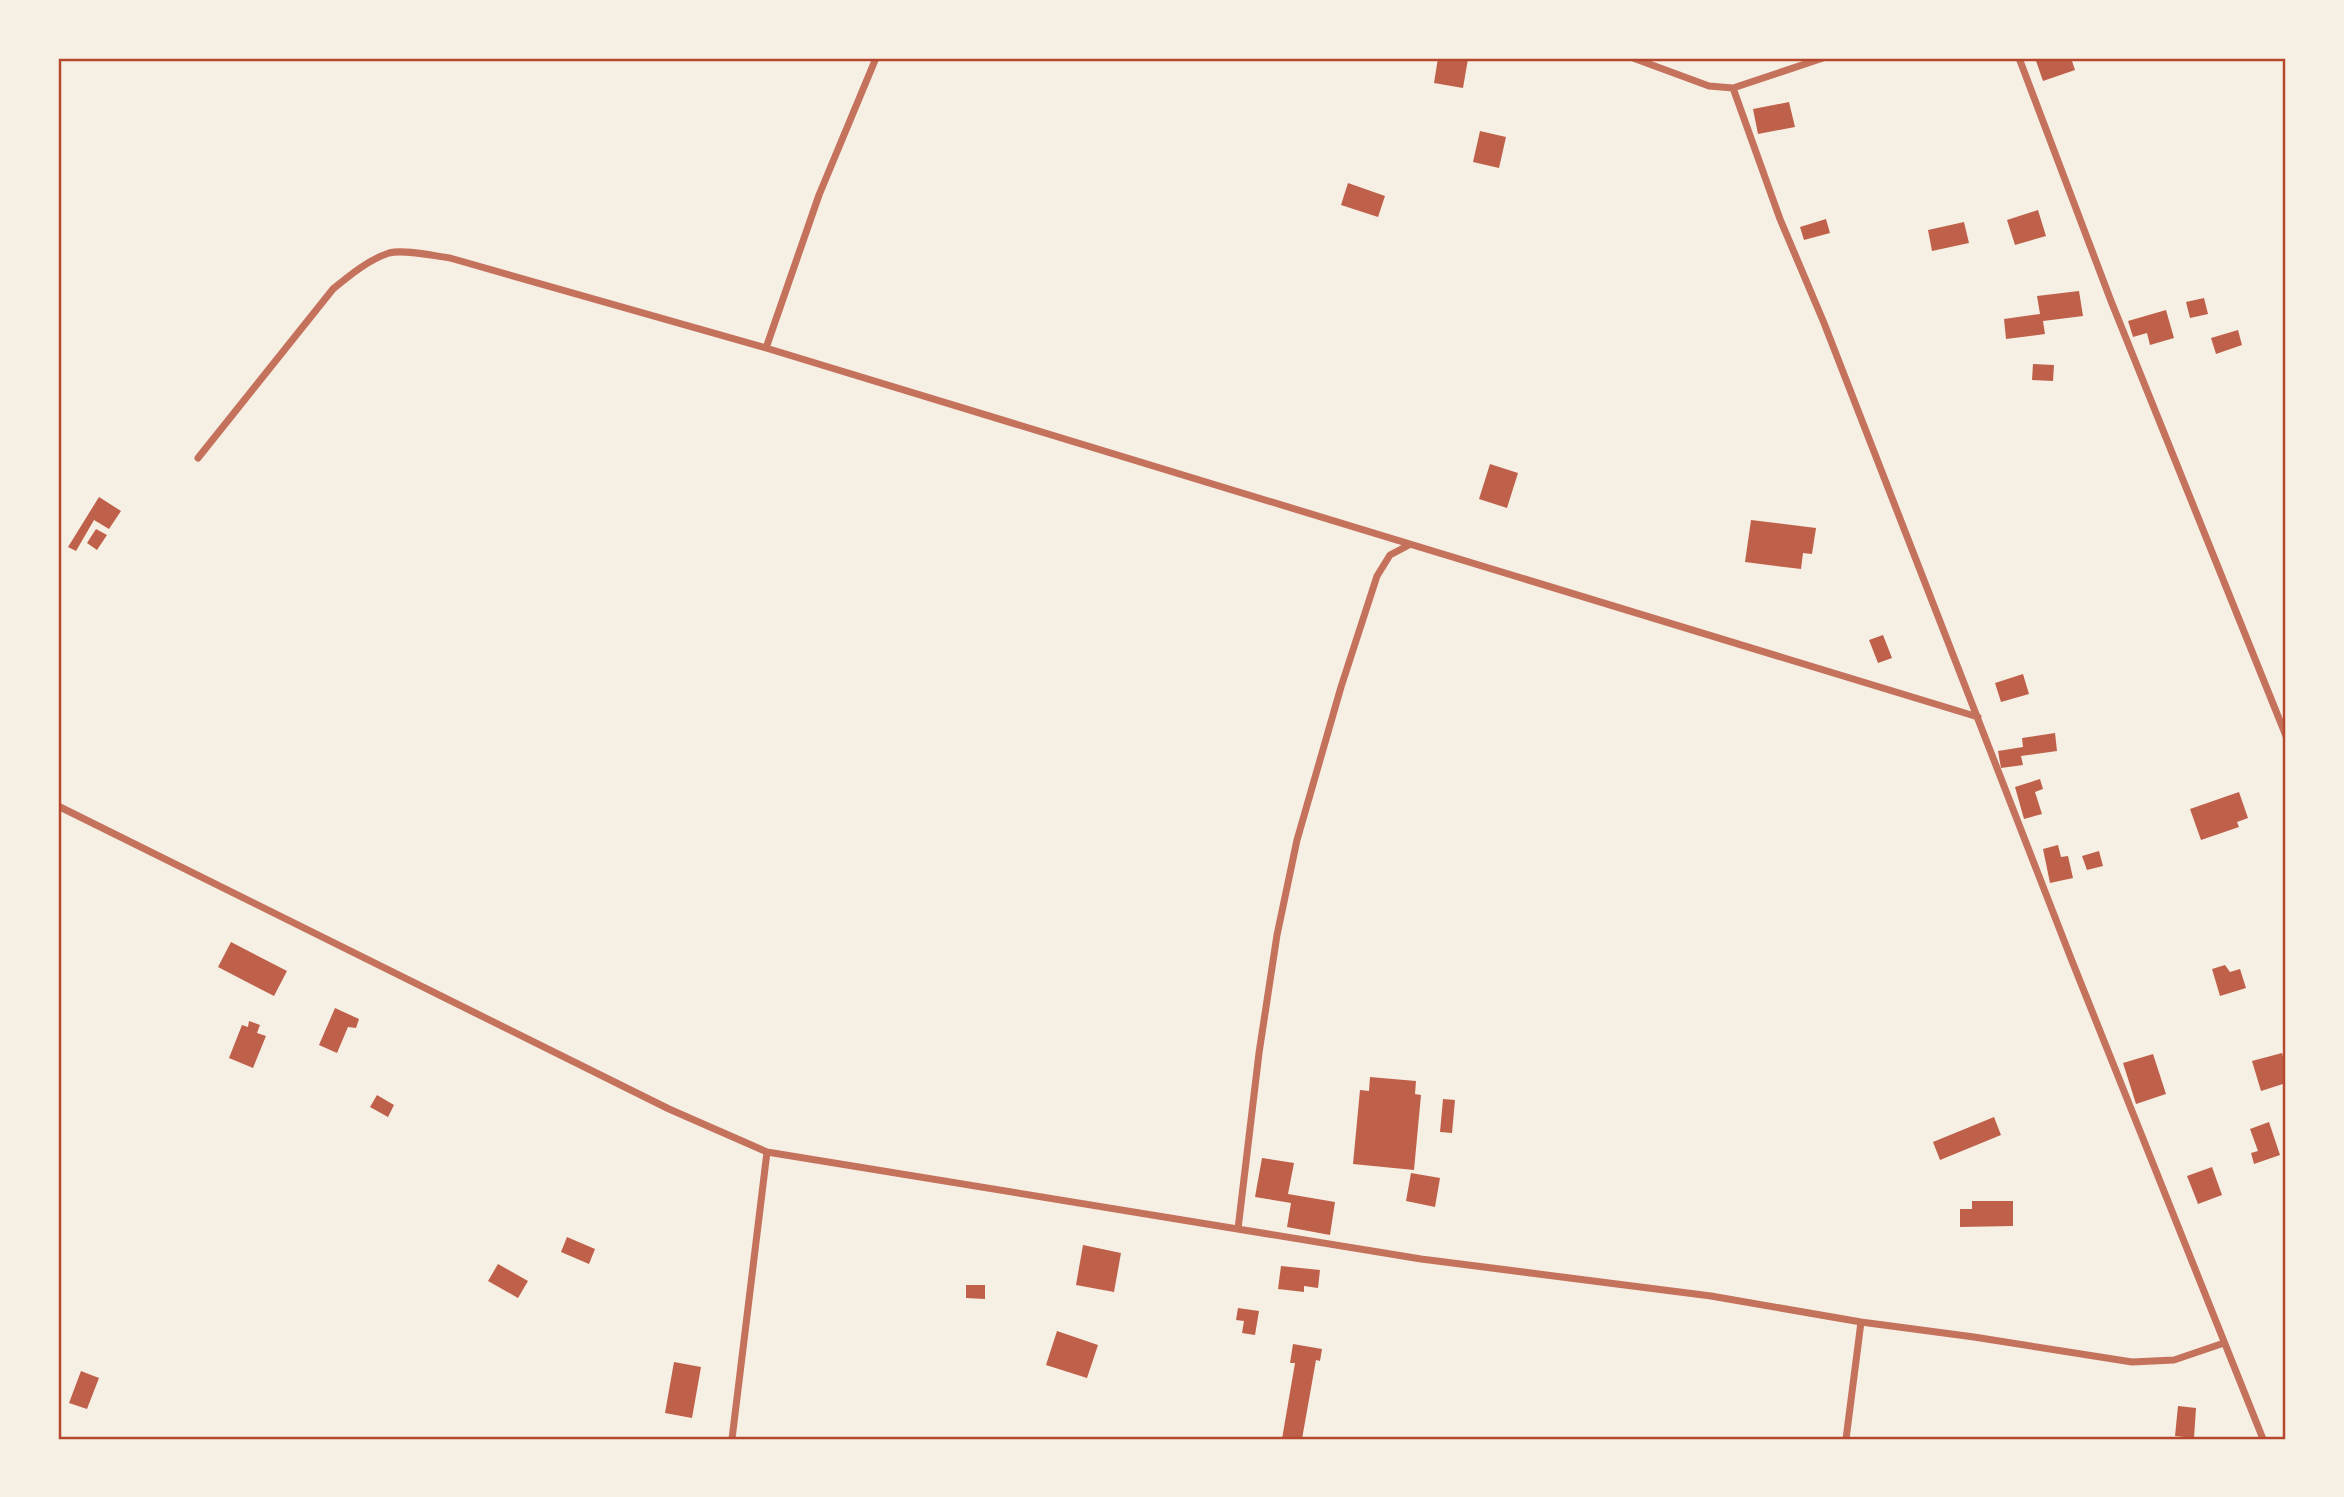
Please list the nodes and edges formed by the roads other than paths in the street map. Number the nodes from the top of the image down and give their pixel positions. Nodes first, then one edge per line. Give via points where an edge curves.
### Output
1 (876, 58) edge
2 (1633, 58) edge
3 (1823, 58) edge
4 (2019, 58) edge
5 (1734, 88) junction
6 (766, 348) junction
7 (198, 458) dead end
8 (1409, 545) junction
9 (1978, 717) junction
10 (2286, 736) edge
11 (58, 806) edge
12 (767, 1152) junction
13 (1238, 1229) junction
14 (1861, 1322) junction
15 (2224, 1343) junction
16 (732, 1439) edge
17 (1846, 1439) edge
18 (2263, 1439) edge

1 - 6 street via 809,221
2 - 5 street via 1709,86
3 - 5 street
4 - 10 street via 2111,302
5 - 9 street via 1780,219
6 - 7 street via 450,258 391,252 333,289
6 - 8 street
8 - 9 street
8 - 13 street via 1390,555 1377,576 1297,840 1266,1002
9 - 15 street
11 - 12 street via 668,1109
12 - 13 street
12 - 16 street
13 - 14 street via 1421,1259 1711,1296
14 - 15 street via 2132,1362 2174,1360
14 - 17 street
15 - 18 street

